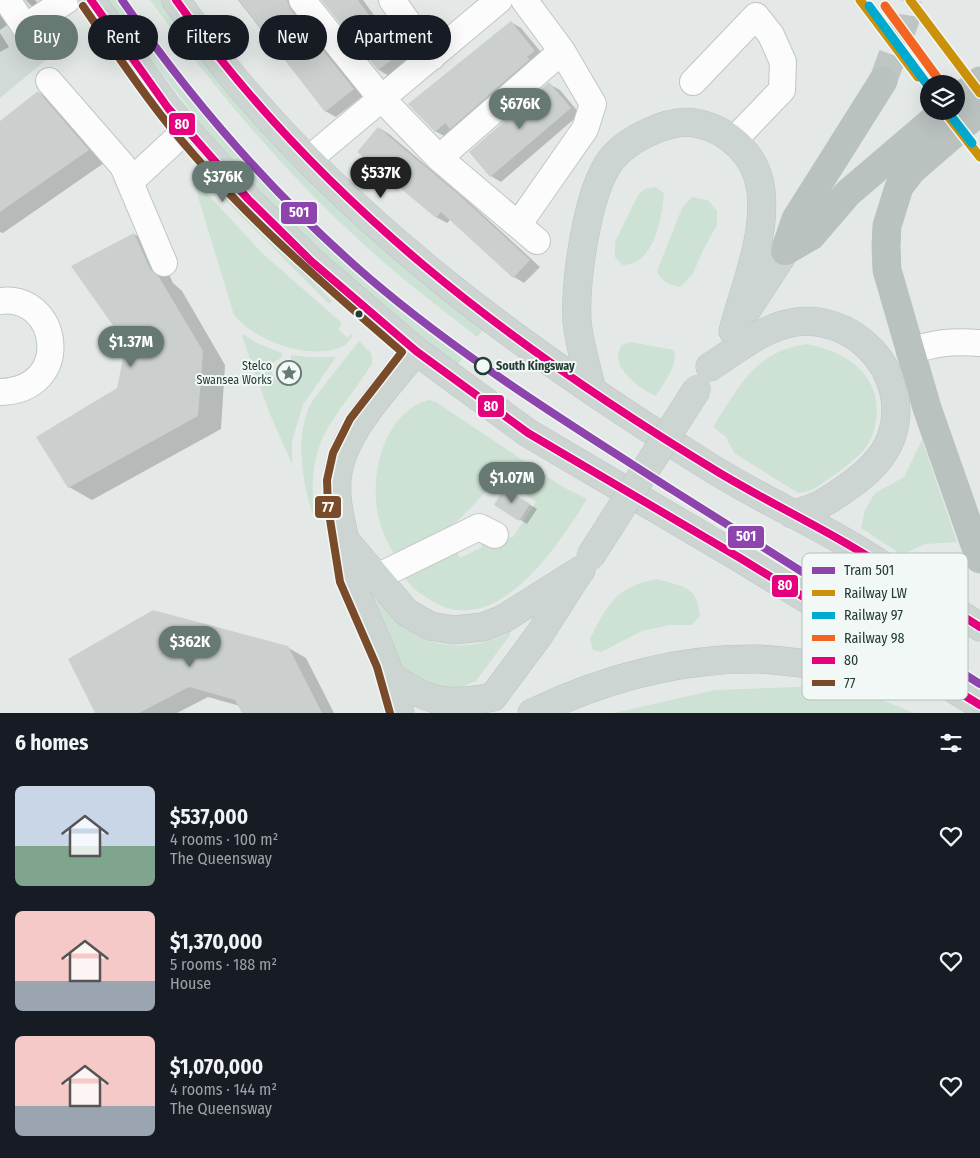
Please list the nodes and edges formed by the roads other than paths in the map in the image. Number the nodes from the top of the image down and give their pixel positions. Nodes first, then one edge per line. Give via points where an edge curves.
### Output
1 (6, 0) edge
2 (67, 0) edge
3 (91, 0) edge
4 (176, 0) edge
5 (302, 0) edge
6 (392, 0) edge
7 (499, 0) edge
8 (524, 0) edge
9 (403, 15) edge
10 (451, 41) edge
11 (562, 51) junction
12 (428, 60) edge
13 (49, 81) dead end
14 (883, 81) tunnel mouth
15 (980, 81) edge
16 (693, 82) dead end
17 (965, 94) edge
18 (381, 98) junction
19 (980, 111) edge
20 (933, 120) edge
21 (187, 129) junction
22 (734, 140) junction
23 (439, 158) junction
24 (308, 160) junction
25 (130, 182) junction
26 (785, 251) junction
27 (164, 263) dead end
28 (0, 301) edge
29 (733, 331) junction
30 (980, 343) edge
31 (416, 352) junction
32 (910, 352) junction
33 (703, 378) junction
34 (592, 391) junction
35 (0, 392) edge
36 (792, 514) junction
37 (495, 535) dead end
38 (345, 540) junction
39 (862, 553) edge
40 (980, 559) edge
41 (585, 563) junction
42 (378, 577) junction
43 (802, 596) edge
44 (968, 620) edge
45 (980, 627) edge
46 (802, 663) edge
47 (391, 676) junction
48 (968, 698) edge
49 (486, 705) edge
50 (980, 705) edge
51 (400, 713) edge
52 (532, 713) edge

1 - 2 lane via 24,27
3 - 21 main road via 168,108
4 - 24 main road via 228,70
5 - 18 lane
6 - 9 lane
7 - 10 lane
8 - 11 lane
11 - 23 lane
11 - 23 lane via 593,104 585,129 527,233
12 - 18 lane
13 - 25 lane via 123,166
14 - 26 highway via 796,219
15 - 17 highway
16 - 22 lane via 756,16 771,35 783,62 782,90
18 - 23 lane
18 - 24 lane
19 - 32 highway via 912,170 892,203 887,226 887,270
20 - 26 highway via 848,192 811,236
21 - 25 lane
21 - 31 main road via 248,199 311,261
22 - 29 main road via 756,171 761,190 762,227
22 - 34 main road via 693,122 667,126 644,134 623,148 602,175 584,241 577,300 580,341
24 - 34 main road via 437,277
25 - 27 lane
26 - 29 main road
28 - 35 lane via 20,303 34,310 50,335 51,350 40,377 14,392
29 - 33 main road
30 - 32 lane via 928,344
31 - 38 main road via 368,411 346,445 338,472 337,491
31 - 43 main road via 528,433
32 - 40 highway via 926,408
33 - 36 main road via 753,339 785,324 813,321 851,333 885,366 892,383 895,414 893,430 883,452 854,482 825,503 814,510
33 - 41 main road, bridge
34 - 36 main road via 701,462
36 - 39 main road
37 - 42 lane via 479,527
38 - 42 main road
38 - 47 main road via 350,582
41 - 42 main road via 503,618 468,630 430,626 418,621 393,599
41 - 49 main road via 539,635
44 - 45 main road
46 - 52 main road via 757,659 713,661 629,676 580,691
47 - 49 main road via 414,691 443,702
47 - 51 main road
48 - 50 main road

